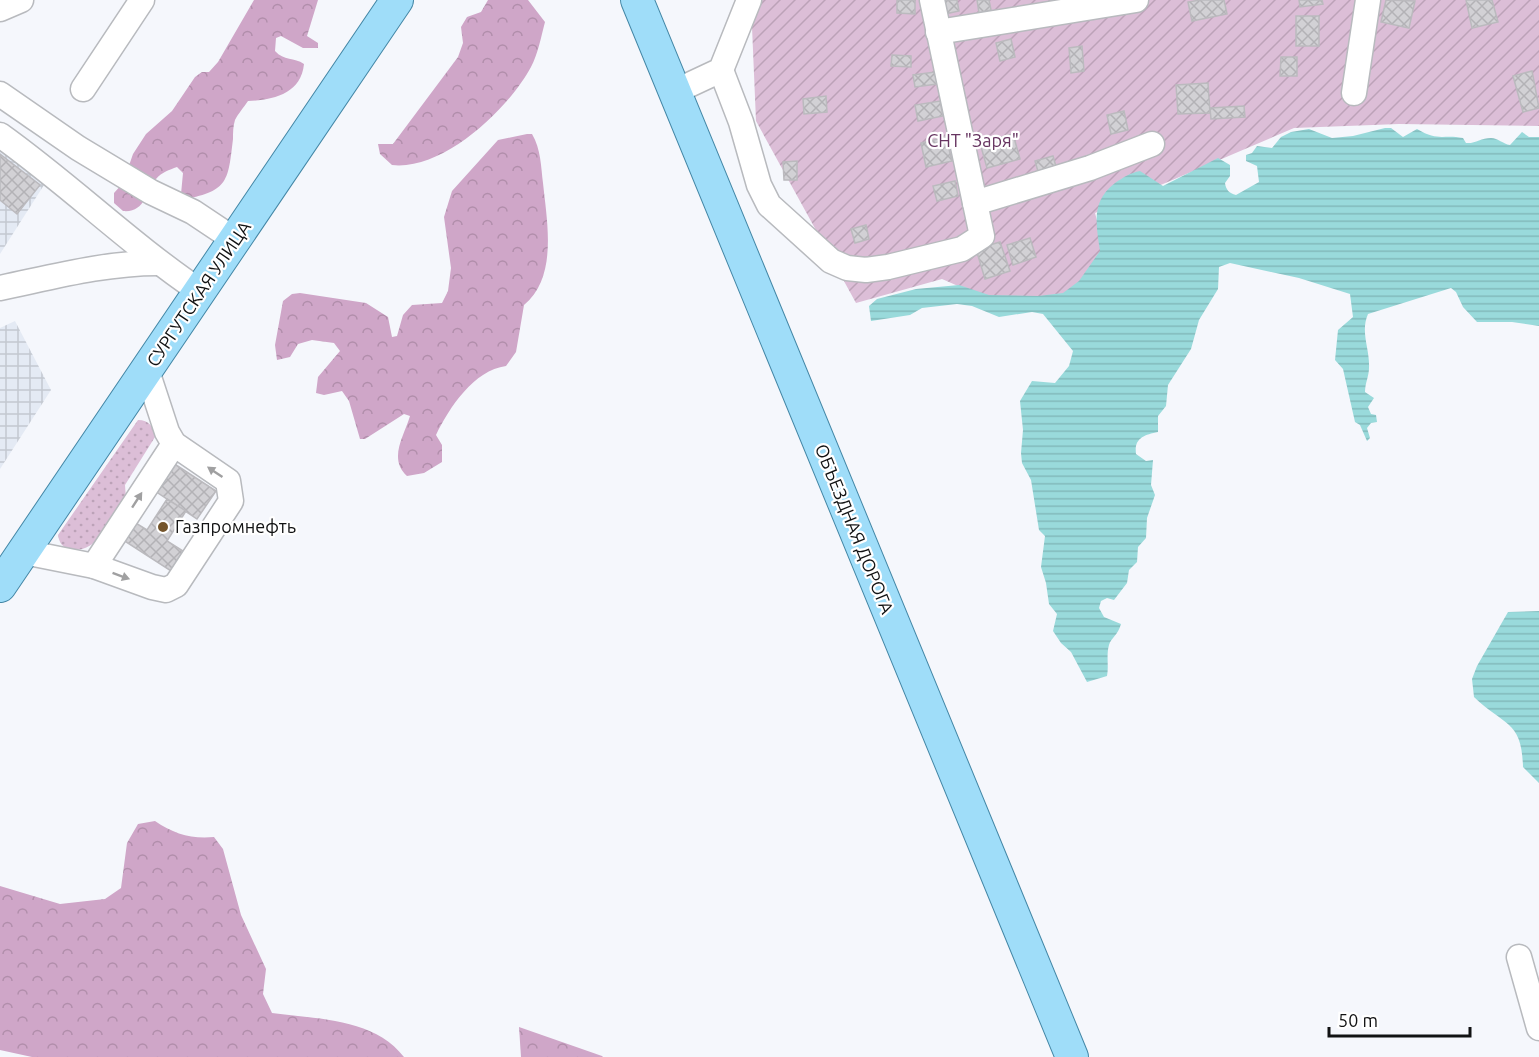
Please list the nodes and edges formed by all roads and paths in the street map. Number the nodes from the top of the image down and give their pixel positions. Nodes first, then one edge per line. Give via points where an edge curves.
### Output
1 (21, 0) edge
2 (142, 0) edge
3 (397, 0) edge
4 (637, 0) edge
5 (750, 0) edge
6 (932, 0) edge
7 (1136, 0) edge
8 (1368, 0) edge
9 (0, 9) edge
10 (938, 32) junction
11 (721, 70) junction
12 (83, 89) dead end
13 (675, 92) junction
14 (1354, 93) dead end
15 (0, 94) edge
16 (0, 135) edge
17 (1152, 144) dead end
18 (975, 203) junction
19 (235, 240) junction
20 (158, 263) junction
21 (0, 288) edge
22 (201, 292) junction
23 (147, 371) junction
24 (174, 444) junction
25 (24, 552) junction
26 (94, 566) junction
27 (0, 586) edge
28 (1519, 957) dead end
29 (1539, 1028) edge
30 (1072, 1057) edge

1 - 9 lane
2 - 12 lane
3 - 19 main road, СУРГУТСКАЯ УЛИЦА
4 - 13 main road, ОБЪЕЗДНАЯ ДОРОГА
5 - 11 lane
6 - 10 lane
7 - 10 lane
8 - 14 lane
10 - 18 lane
11 - 13 lane
11 - 18 lane via 769,205 831,261 866,270 962,249 982,236
13 - 30 main road, ОБЪЕЗДНАЯ ДОРОГА
15 - 19 lane via 88,154
16 - 20 lane
17 - 18 lane via 1090,168
19 - 22 main road, СУРГУТСКАЯ УЛИЦА
20 - 21 lane via 115,264
20 - 22 lane
22 - 23 main road, СУРГУТСКАЯ УЛИЦА
23 - 24 lane
23 - 25 main road, СУРГУТСКАЯ УЛИЦА
26 -> 24 lane
26 -> 24 lane via 166,590 176,585 231,501 228,481
25 - 26 lane
25 - 27 main road, СУРГУТСКАЯ УЛИЦА
28 - 29 lane

